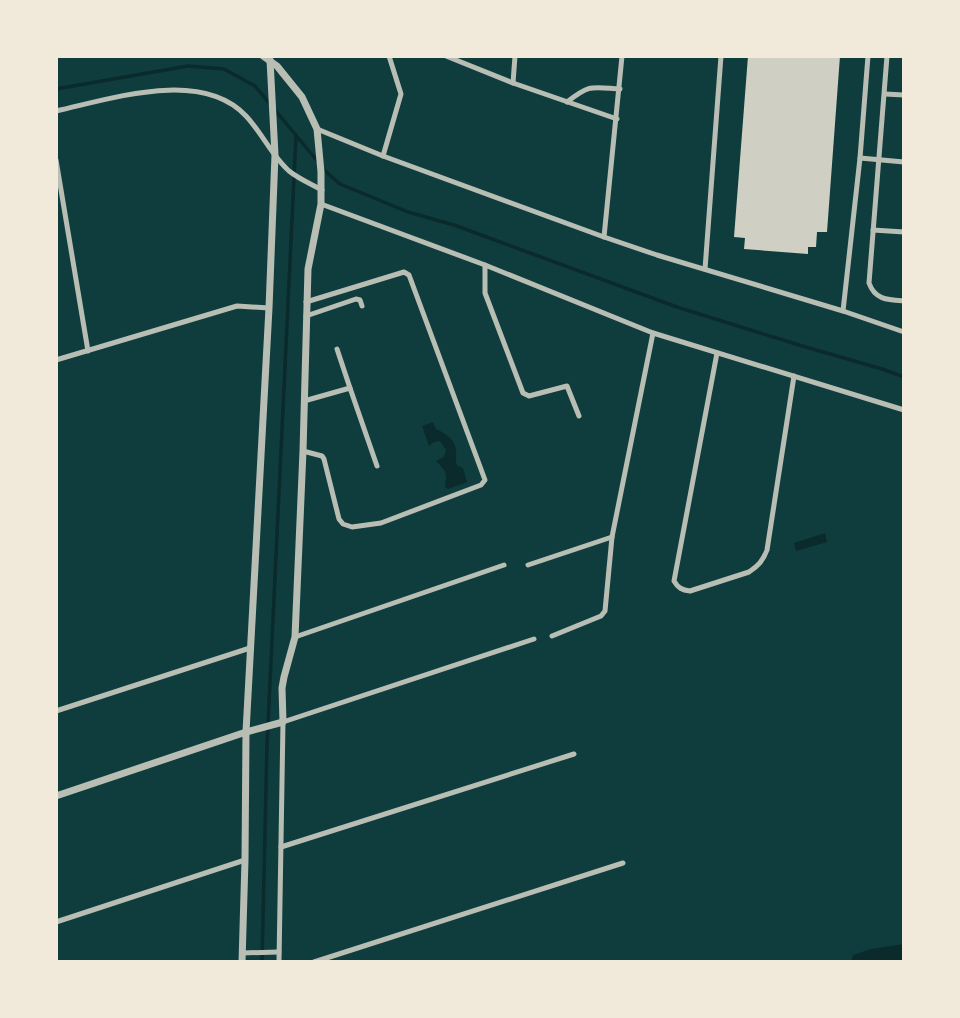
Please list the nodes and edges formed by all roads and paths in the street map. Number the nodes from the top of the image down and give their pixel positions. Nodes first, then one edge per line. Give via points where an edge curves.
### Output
1 (389, 56) edge
2 (446, 56) edge
3 (515, 56) edge
4 (622, 56) edge
5 (721, 56) edge
6 (868, 56) edge
7 (887, 56) edge
8 (272, 59) edge
9 (513, 83) junction
10 (620, 89) junction
11 (885, 94) junction
12 (904, 95) edge
13 (567, 102) junction
14 (56, 111) edge
15 (617, 119) junction
16 (317, 129) junction
17 (275, 155) junction
18 (383, 156) junction
19 (860, 158) junction
20 (56, 160) edge
21 (879, 160) junction
22 (904, 162) edge
23 (321, 188) junction
24 (321, 204) junction
25 (873, 230) junction
26 (904, 232) edge
27 (604, 237) junction
28 (485, 265) junction
29 (705, 269) junction
30 (904, 301) edge
31 (306, 302) junction
32 (362, 306) dead end
33 (269, 308) junction
34 (843, 311) junction
35 (306, 316) junction
36 (653, 332) junction
37 (904, 332) edge
38 (337, 349) dead end
39 (88, 351) junction
40 (717, 353) junction
41 (56, 360) edge
42 (794, 376) junction
43 (350, 388) junction
44 (304, 401) junction
45 (904, 410) edge
46 (579, 416) dead end
47 (303, 451) junction
48 (377, 466) dead end
49 (612, 537) junction
50 (504, 565) dead end
51 (528, 565) dead end
52 (552, 636) dead end
53 (295, 637) junction
54 (534, 639) dead end
55 (250, 648) junction
56 (56, 711) edge
57 (283, 722) junction
58 (246, 733) junction
59 (574, 754) dead end
60 (56, 796) edge
61 (281, 847) junction
62 (245, 860) junction
63 (623, 863) dead end
64 (56, 922) edge
65 (279, 952) junction
66 (242, 958) edge
67 (279, 962) edge
68 (314, 962) edge

1 - 18 street via 401,94
2 - 9 street
3 - 9 street
4 - 10 street
5 - 29 street
6 - 19 street
7 - 11 street
8 - 16 street via 302,97
8 - 17 street
9 - 13 street
10 - 13 street via 584,88
10 - 15 street
11 - 12 street
11 - 21 street
13 - 15 street
14 - 17 street via 145,92 191,90 243,113
15 - 27 street
16 - 18 street
16 - 23 street
17 - 23 street via 289,171
17 - 33 street
18 - 27 street
19 - 21 street
19 - 34 street
20 - 39 street
21 - 22 street
21 - 25 street
23 - 24 street
24 - 28 street
24 - 31 street
25 - 26 street
25 - 30 street via 872,290 880,298
27 - 29 street
28 - 36 street
28 - 46 street via 485,293 523,393 529,396 567,386
29 - 34 street
31 - 35 street
31 - 47 street via 404,272 409,275 485,480 381,523 352,527 339,519 324,459
32 - 35 street via 356,299
33 - 39 street via 237,306
33 - 55 street
34 - 37 street
35 - 44 street
36 - 40 street
36 - 49 street
38 - 43 street
39 - 41 street
40 - 42 street
40 - 42 street via 674,582 682,590 749,572 763,560
42 - 45 street
43 - 44 street
43 - 48 street
44 - 47 street
47 - 53 street
49 - 51 street
49 - 52 street via 604,614
50 - 53 street
53 - 57 street via 284,677
54 - 57 street
55 - 56 street
55 - 58 street
57 - 58 street
57 - 61 street
58 - 60 street
58 - 62 street
59 - 61 street
61 - 65 street
62 - 64 street
62 - 66 street
63 - 68 street
65 - 66 street
65 - 67 street

